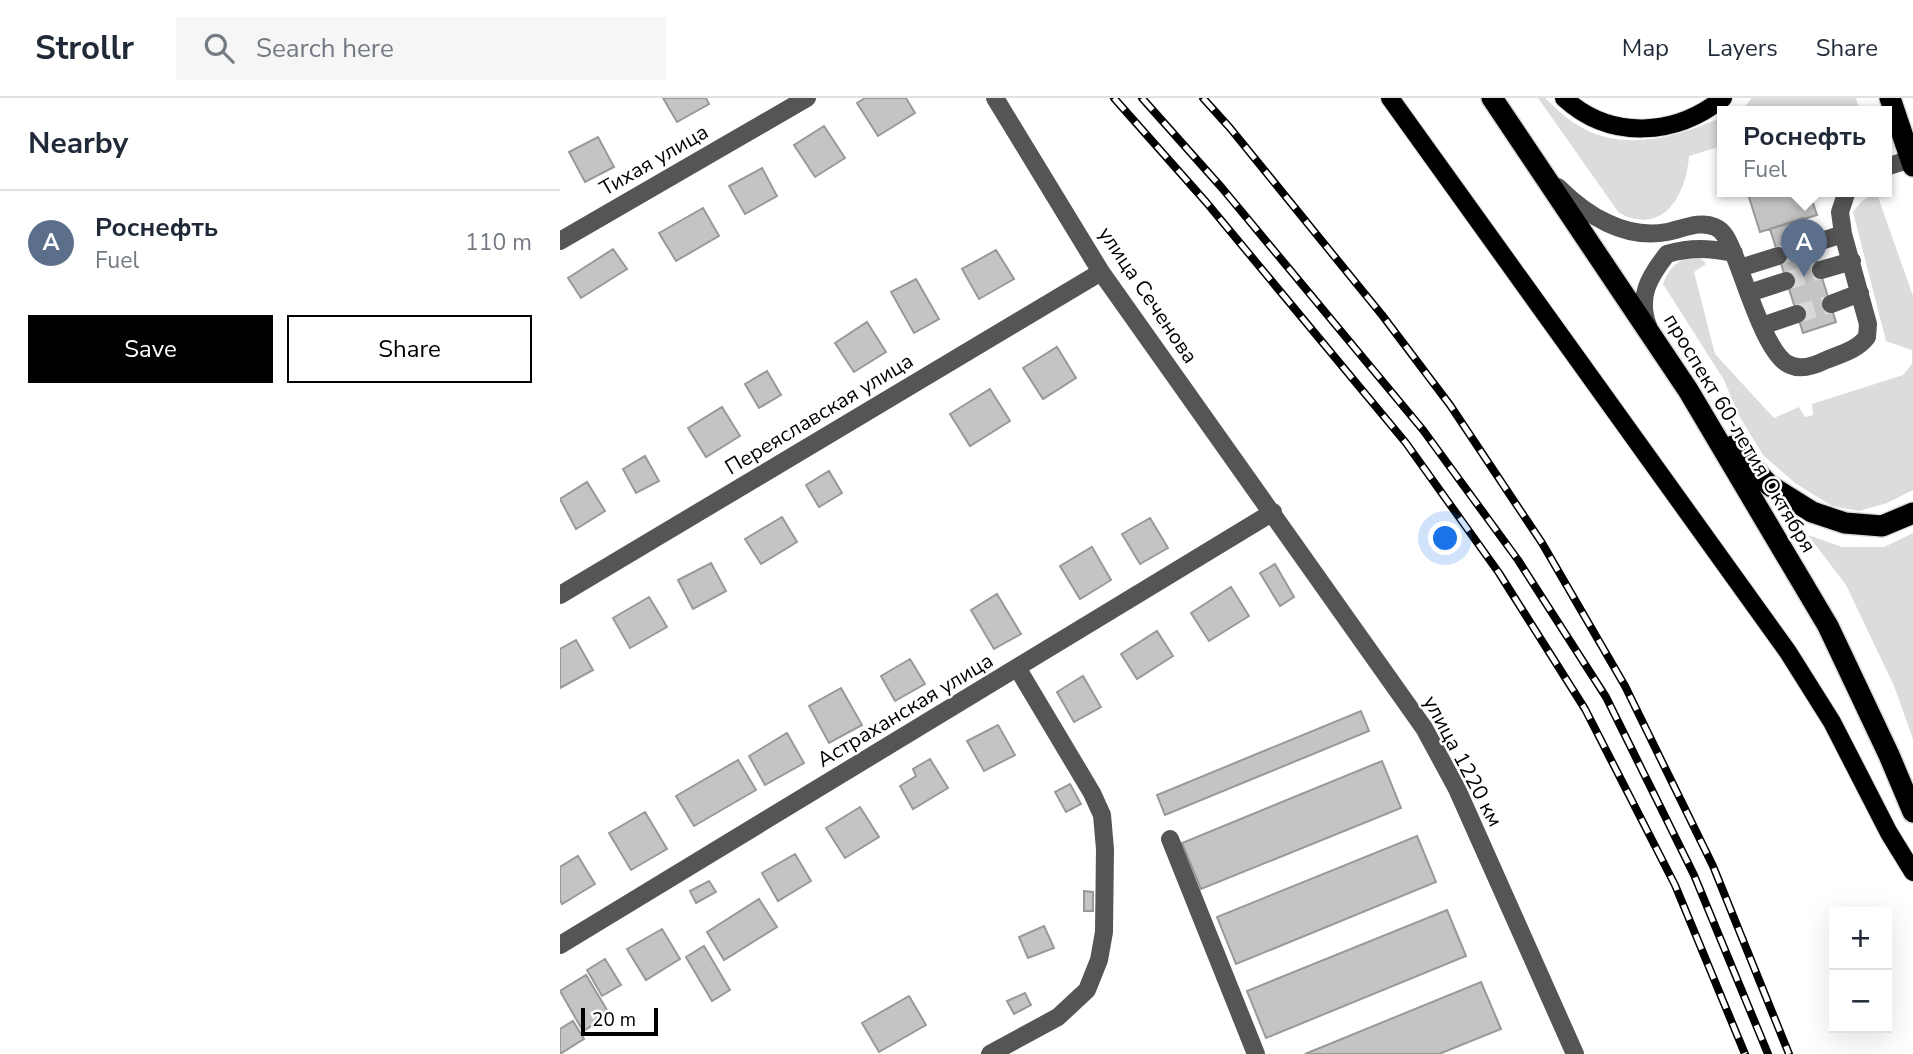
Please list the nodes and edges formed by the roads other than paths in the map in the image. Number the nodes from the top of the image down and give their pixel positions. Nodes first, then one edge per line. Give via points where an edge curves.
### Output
1 (807, 98) edge
2 (995, 98) edge
3 (1390, 98) edge
4 (1492, 98) edge
5 (1564, 98) edge
6 (1723, 98) edge
7 (1890, 98) edge
8 (1912, 163) edge
9 (1892, 166) edge
10 (1545, 175) junction
11 (1845, 197) edge
12 (1843, 234) junction
13 (560, 241) edge
14 (1812, 244) tunnel mouth
15 (1778, 256) tunnel mouth
16 (1737, 261) junction
17 (1852, 261) junction
18 (1821, 270) tunnel mouth
19 (1101, 272) junction
20 (1786, 281) tunnel mouth
21 (1749, 293) junction
22 (1860, 293) junction
23 (1831, 304) tunnel mouth
24 (1797, 314) tunnel mouth
25 (1762, 326) junction
26 (1651, 334) junction
27 (1688, 390) junction
28 (1273, 512) junction
29 (1913, 513) edge
30 (560, 595) edge
31 (1018, 669) junction
32 (1913, 812) edge
33 (1170, 839) dead end
34 (1913, 872) edge
35 (560, 945) edge
36 (990, 1054) edge
37 (1256, 1054) edge
38 (1575, 1054) edge

1 - 13 street, Тихая улица
2 - 19 street, улица Сеченова
3 - 34 main road via 1788,652 1832,722
4 - 10 highway, проспект 60-летия Октября
5 - 6 main road via 1598,119 1633,129 1670,127 1704,113
7 - 8 highway
8 - 9 street
10 - 16 street via 1577,205 1613,226 1660,233 1693,225 1716,227
10 - 26 highway, проспект 60-летия Октября
11 - 12 street via 1840,212
12 - 14 street
12 - 17 street
15 - 16 street
16 - 21 street
16 - 26 street via 1707,248 1667,254 1643,297
17 - 18 street
17 - 22 street
19 - 28 street, улица Сеченова
19 - 30 street, Переяславская улица
20 - 21 street
21 - 25 street
22 - 23 street
22 - 25 street via 1867,337 1856,348 1815,365 1788,365
24 - 25 street
26 - 27 highway, проспект 60-летия Октября
27 - 29 highway via 1769,485 1812,512 1846,523 1882,526
27 - 32 highway, проспект 60-летия Октября via 1828,626
28 - 31 street, Астраханская улица
28 - 38 street, улица 1220 км via 1424,728 1457,789
31 - 35 street, Астраханская улица
31 - 36 street via 1102,815 1104,932 1087,990 1058,1017
33 - 37 street

